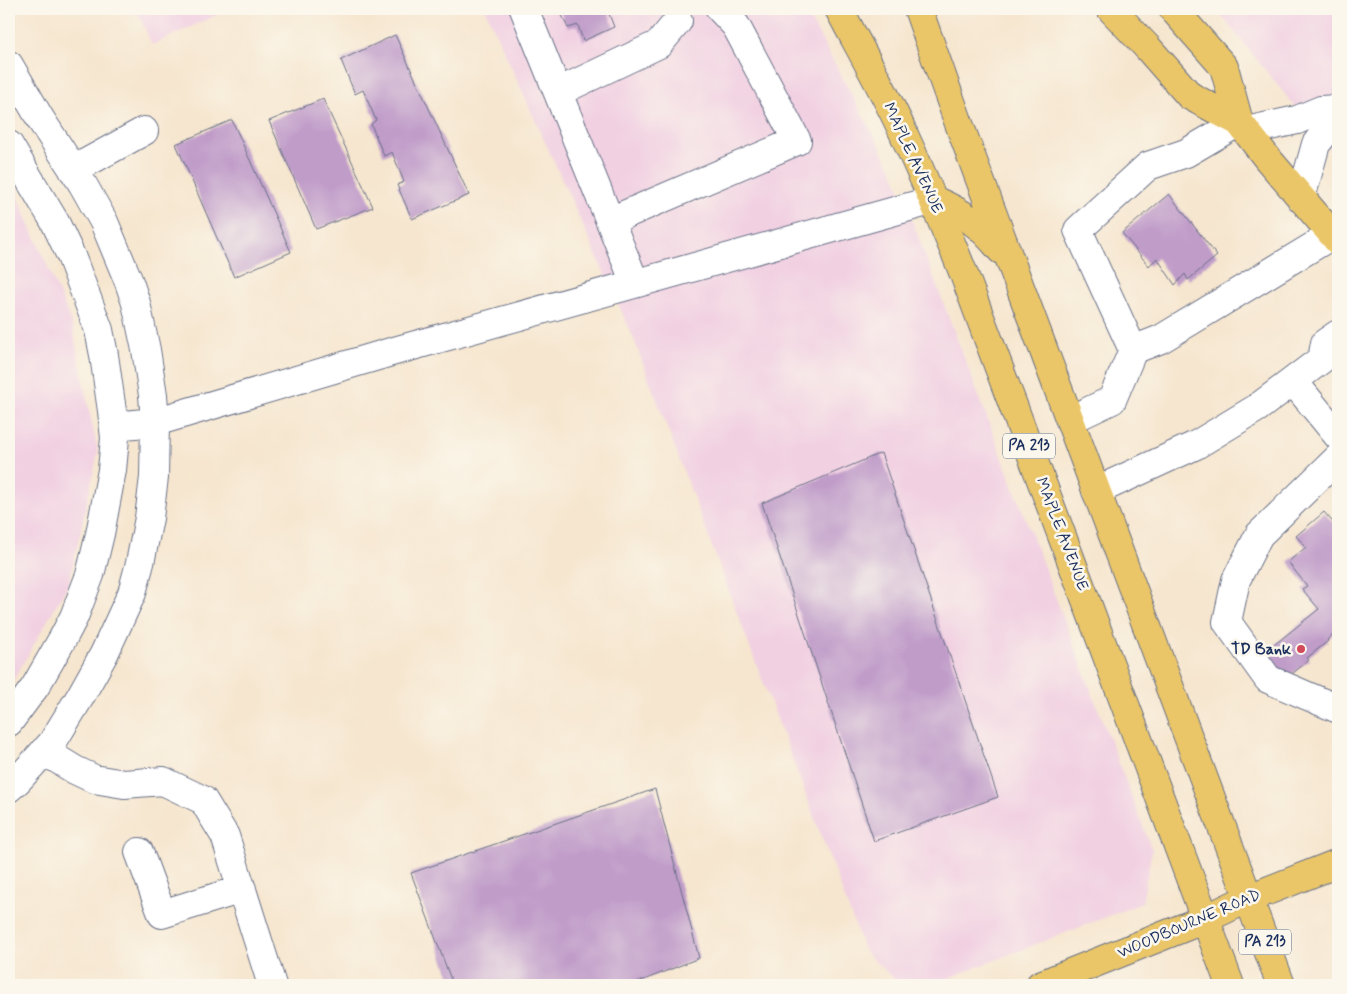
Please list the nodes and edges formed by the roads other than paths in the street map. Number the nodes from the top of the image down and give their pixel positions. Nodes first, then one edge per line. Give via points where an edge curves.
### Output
1 (524, 9) edge
2 (720, 9) edge
3 (838, 9) edge
4 (918, 9) edge
5 (1112, 9) edge
6 (1177, 11) edge
7 (680, 13) edge
8 (9, 65) edge
9 (558, 92) junction
10 (1338, 109) edge
11 (1243, 126) junction
12 (144, 131) dead end
13 (9, 145) edge
14 (73, 170) junction
15 (1301, 198) junction
16 (934, 200) junction
17 (610, 222) junction
18 (1335, 238) edge
19 (1010, 260) junction
20 (635, 283) junction
21 (1338, 334) edge
22 (1133, 350) junction
23 (1330, 360) edge
24 (1293, 381) junction
25 (1070, 420) junction
26 (155, 422) junction
27 (114, 426) junction
28 (1338, 436) edge
29 (1338, 458) edge
30 (1096, 491) junction
31 (1338, 709) edge
32 (9, 722) edge
33 (44, 751) junction
34 (9, 788) edge
35 (139, 852) dead end
36 (1338, 864) edge
37 (242, 889) junction
38 (1249, 898) junction
39 (1205, 919) junction
40 (272, 985) edge
41 (1040, 985) edge
42 (1230, 985) edge
43 (1281, 985) edge

1 - 9 street
2 - 17 street via 736,26 797,141
3 - 16 main road, MAPLE AVENUE / PA 213 via 871,68
4 - 19 main road, PA 213
5 - 11 main road via 1190,96
6 - 11 main road via 1224,67
7 - 9 street via 659,44
8 - 14 street
9 - 17 street
10 - 11 street via 1321,110 1297,120
10 - 15 street via 1333,123 1316,144
11 - 15 main road
11 - 22 street via 1186,153 1148,166 1078,230
12 - 14 street
13 - 27 street via 72,256 99,330
14 - 26 street via 104,222 136,303 152,386
15 - 18 main road
16 - 19 main road via 972,220
16 - 20 street
16 - 39 main road, MAPLE AVENUE / PA 213
17 - 20 street
18 - 22 street via 1161,339
19 - 25 main road, PA 213
20 - 26 street
21 - 23 street via 1325,343
22 - 25 street via 1112,400
23 - 24 street
24 - 28 street
24 - 30 street via 1257,408 1196,444
25 - 30 main road, PA 213
26 - 27 street
26 - 33 street via 149,518 132,593 104,654 52,743
27 - 32 street via 112,470 90,575 63,638 35,687
29 - 31 street via 1260,535 1236,580 1227,622 1268,679
30 - 38 main road, PA 213
33 - 34 street
33 - 37 street via 94,779 124,784 163,781 203,800 225,836
35 - 37 street via 162,914
36 - 38 main road, WOODBOURNE ROAD
37 - 40 street
38 - 39 main road, WOODBOURNE ROAD
38 - 43 main road, PA 213
39 - 41 main road, WOODBOURNE ROAD
39 - 42 main road, MAPLE AVENUE / PA 213

